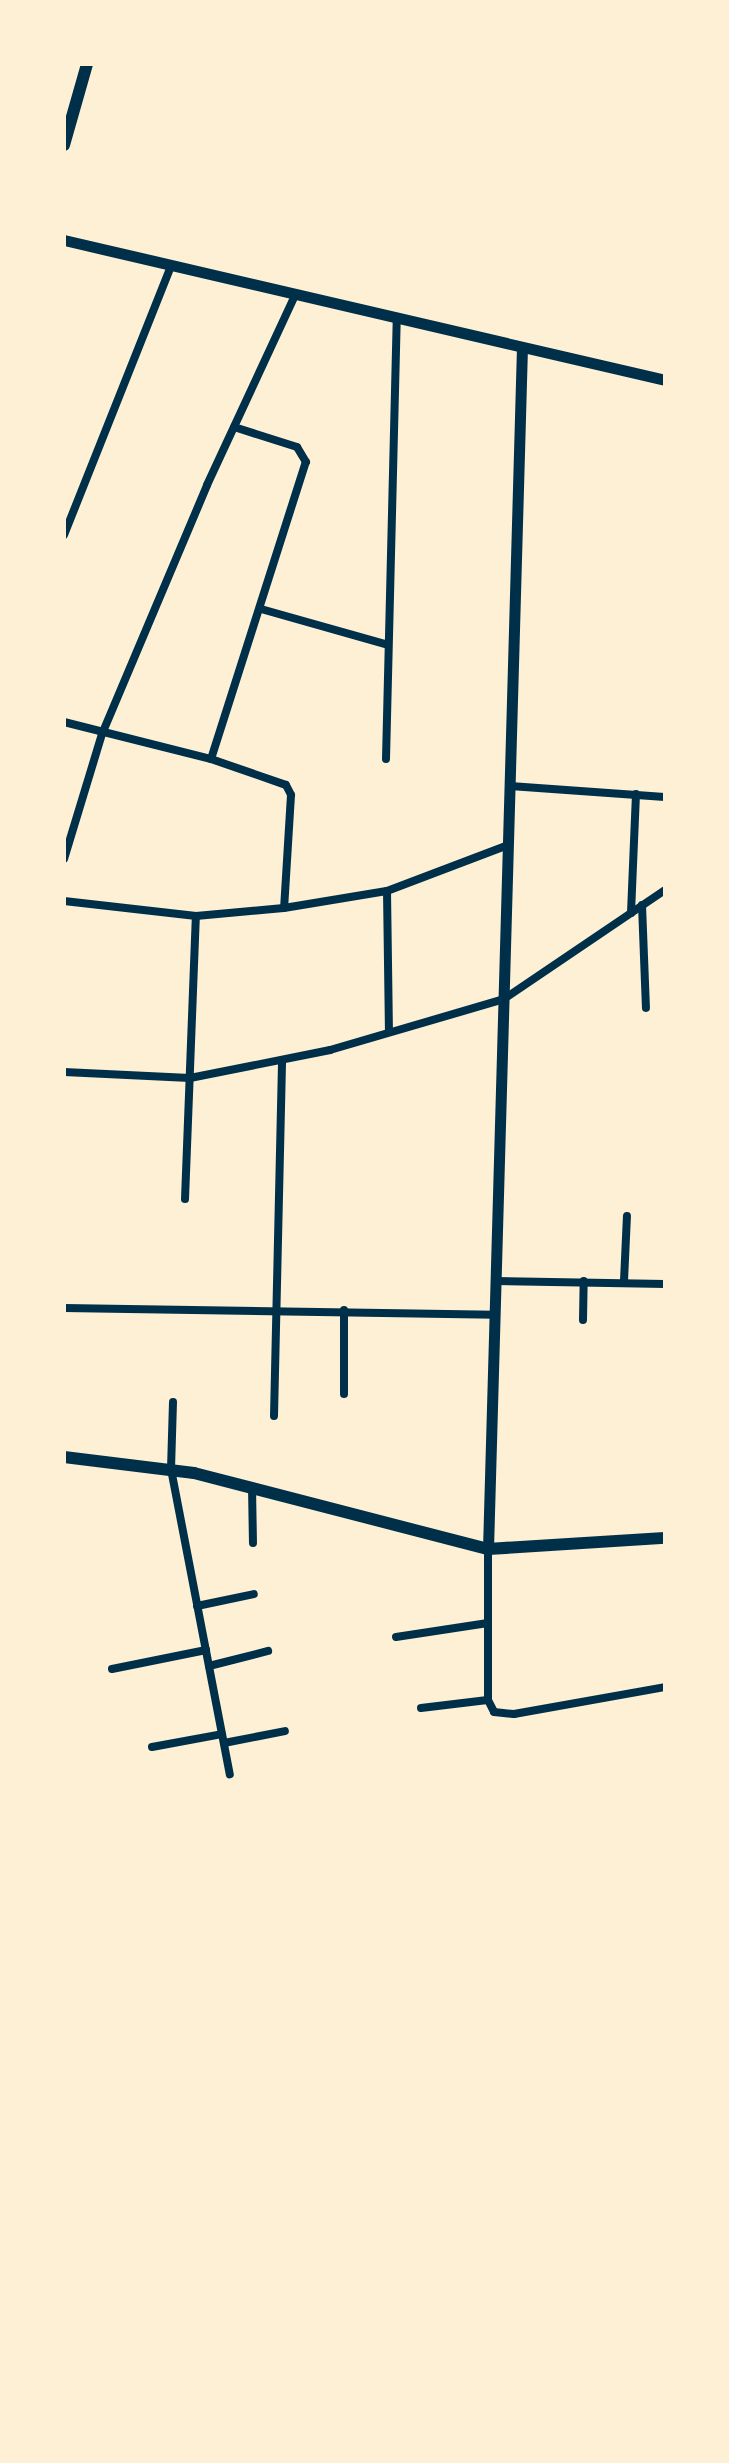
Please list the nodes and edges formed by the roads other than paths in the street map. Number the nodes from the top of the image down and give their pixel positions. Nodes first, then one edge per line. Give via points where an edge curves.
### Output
1 (87, 64) edge
2 (64, 145) edge
3 (64, 240) edge
4 (171, 266) junction
5 (295, 295) junction
6 (397, 318) junction
7 (522, 347) junction
8 (665, 380) edge
9 (234, 427) junction
10 (64, 535) edge
11 (261, 609) junction
12 (388, 645) junction
13 (64, 722) edge
14 (102, 734) junction
15 (211, 759) junction
16 (386, 759) dead end
17 (510, 786) junction
18 (636, 794) junction
19 (665, 797) edge
20 (508, 845) junction
21 (64, 859) edge
22 (665, 890) edge
23 (387, 891) junction
24 (64, 901) edge
25 (642, 905) junction
26 (284, 908) junction
27 (631, 913) junction
28 (196, 916) junction
29 (504, 999) junction
30 (646, 1008) dead end
31 (389, 1030) junction
32 (282, 1062) junction
33 (64, 1072) edge
34 (190, 1078) junction
35 (185, 1199) dead end
36 (627, 1216) dead end
37 (496, 1281) junction
38 (584, 1281) junction
39 (624, 1281) junction
40 (665, 1284) edge
41 (64, 1308) edge
42 (279, 1309) junction
43 (344, 1310) junction
44 (495, 1315) junction
45 (583, 1320) dead end
46 (344, 1394) dead end
47 (173, 1402) dead end
48 (274, 1416) dead end
49 (64, 1457) edge
50 (171, 1469) junction
51 (252, 1487) junction
52 (665, 1538) edge
53 (253, 1543) dead end
54 (488, 1549) junction
55 (254, 1594) dead end
56 (197, 1606) junction
57 (488, 1623) junction
58 (396, 1637) dead end
59 (206, 1650) junction
60 (268, 1651) dead end
61 (209, 1666) junction
62 (112, 1669) dead end
63 (665, 1687) edge
64 (489, 1704) junction
65 (421, 1708) dead end
66 (285, 1731) dead end
67 (223, 1739) junction
68 (152, 1747) dead end
69 (230, 1774) dead end

1 - 2 main road
3 - 4 street
4 - 5 street
4 - 10 street
5 - 6 street
5 - 9 street
6 - 7 street
6 - 12 street
7 - 8 street
7 - 17 street
9 - 11 street via 297,447 306,462
9 - 14 street
11 - 12 street
11 - 15 street
12 - 16 street
13 - 14 street
14 - 15 street
14 - 21 street
15 - 26 street via 286,785 291,795
17 - 18 street
17 - 20 street
18 - 19 street
18 - 27 street
20 - 23 street
20 - 29 street
22 - 25 street
23 - 26 street
23 - 31 street
24 - 28 street
25 - 27 street
25 - 30 street
26 - 28 street
27 - 29 street
28 - 34 street
29 - 31 street
29 - 37 street
31 - 32 street
32 - 34 street
32 - 42 street
33 - 34 street
34 - 35 street
36 - 39 street
37 - 38 street
37 - 44 street
38 - 39 street
38 - 45 street
39 - 40 street
41 - 42 street
42 - 43 street
42 - 48 street
43 - 44 street
43 - 46 street
44 - 54 street
47 - 50 street
49 - 50 main road
50 - 51 main road
50 - 56 street
51 - 53 street
51 - 54 main road
52 - 54 main road
54 - 57 street
55 - 56 street
56 - 59 street
57 - 58 street
57 - 64 street
59 - 61 street
59 - 62 street
60 - 61 street
61 - 67 street
63 - 64 street via 514,1714 499,1714
64 - 65 street
66 - 67 street
67 - 68 street
67 - 69 street

